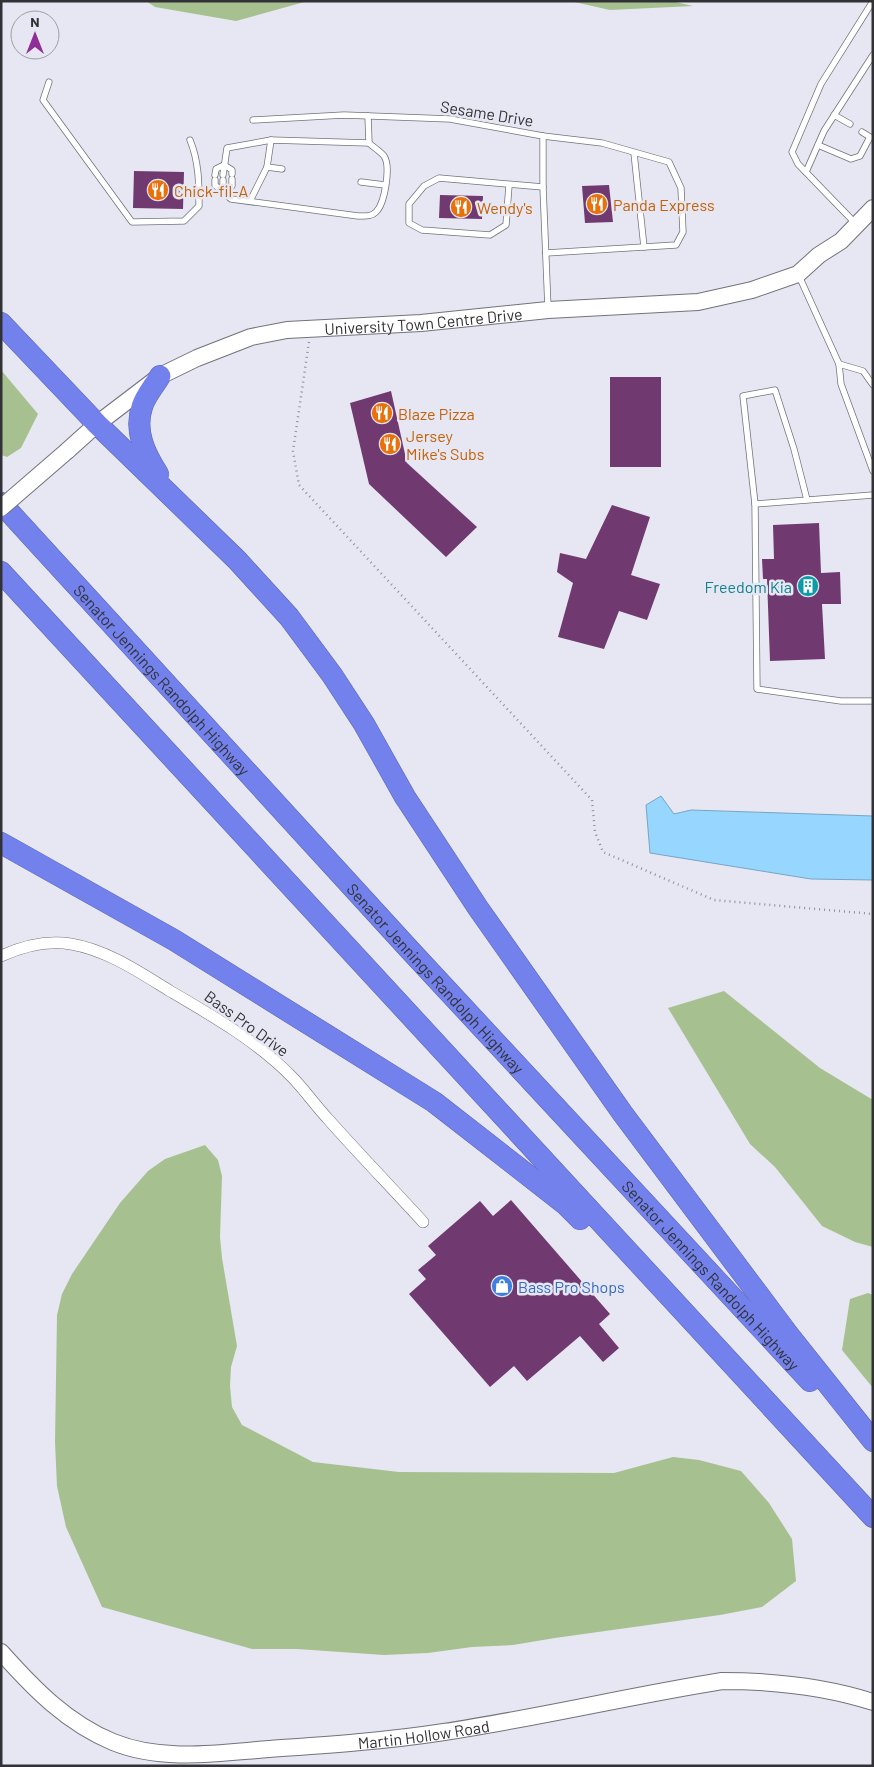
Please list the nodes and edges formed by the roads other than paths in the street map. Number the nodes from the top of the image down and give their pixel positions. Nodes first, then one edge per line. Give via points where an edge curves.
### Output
1 (872, 1) edge
2 (873, 55) edge
3 (49, 82) dead end
4 (834, 115) junction
5 (368, 116) junction
6 (253, 120) dead end
7 (850, 124) dead end
8 (862, 132) dead end
9 (543, 136) junction
10 (190, 140) dead end
11 (271, 140) junction
12 (369, 143) junction
13 (818, 145) junction
14 (634, 153) junction
15 (224, 165) junction
16 (267, 166) junction
17 (282, 169) dead end
18 (806, 172) junction
19 (361, 182) dead end
20 (386, 185) junction
21 (509, 185) junction
22 (543, 187) junction
23 (223, 192) junction
24 (250, 201) junction
25 (873, 208) edge
26 (856, 225) junction
27 (644, 247) junction
28 (546, 253) junction
29 (798, 274) junction
30 (548, 310) junction
31 (1, 323) edge
32 (839, 364) junction
33 (160, 376) junction
34 (873, 385) edge
35 (97, 424) junction
36 (873, 471) edge
37 (873, 495) edge
38 (171, 496) junction
39 (807, 500) junction
40 (1, 504) edge
41 (755, 504) junction
42 (1, 508) edge
43 (1, 572) edge
44 (873, 701) edge
45 (1, 843) edge
46 (1, 956) edge
47 (423, 1222) dead end
48 (748, 1380) junction
49 (873, 1441) edge
50 (873, 1449) edge
51 (873, 1517) edge
52 (1, 1652) edge
53 (873, 1702) edge

1 - 18 lane via 821,84 792,152
2 - 4 lane
3 - 10 lane via 43,100 132,222 184,221 199,206 199,172
4 - 7 lane
4 - 13 lane
5 - 6 lane, Sesame Drive
5 - 9 lane, Sesame Drive via 450,118
5 - 12 lane
8 - 13 lane via 870,137 860,156 851,160
9 - 14 lane via 602,143
9 - 22 lane, Sesame Drive
11 - 12 lane
11 - 15 lane via 227,148
11 - 16 lane
12 - 20 lane via 384,156 388,168
13 - 18 lane
14 - 27 lane
14 - 27 lane via 669,162 680,188 683,232 676,245
15 - 23 lane
15 - 23 lane via 216,169 215,178 215,185
15 - 23 lane via 232,170 232,186
16 - 17 lane
16 - 24 lane
18 - 26 lane
19 - 20 lane
20 - 24 lane via 383,202 371,216
21 - 21 lane via 439,178 424,186 410,204 409,223 422,230 490,235 506,225
21 - 22 lane
22 - 28 lane, Sesame Drive
23 - 24 lane via 231,199
25 - 26 street, University Town Centre Drive
26 - 29 street, University Town Centre Drive via 841,241
27 - 28 lane
28 - 30 lane, Sesame Drive
29 - 30 street, University Town Centre Drive via 752,290 698,302
29 - 32 lane
30 - 33 street, University Town Centre Drive via 421,323 287,330 251,337
31 - 35 highway
32 - 34 lane via 862,371
32 - 36 lane via 841,384
33 - 35 street, University Town Centre Drive
33 - 38 highway via 142,406 139,427 146,455
35 - 38 highway
35 - 42 street, University Town Centre Drive, bridge
37 - 39 lane
38 - 49 highway via 237,560 289,618 321,660 472,900 623,1114 788,1334
39 - 41 lane
39 - 41 lane via 775,390 744,396
40 - 50 highway, Senator Jennings Randolph Highway
41 - 44 lane via 757,688 841,701
43 - 48 highway
45 - 48 highway via 174,940 434,1102 565,1204
46 - 47 street, Bass Pro Drive via 40,943 70,944 98,951 204,1011 250,1041 291,1075
48 - 51 highway
52 - 53 street, Martin Hollow Road via 44,1698 92,1732 142,1750 184,1755 360,1743 443,1732 722,1681 766,1681 808,1686

